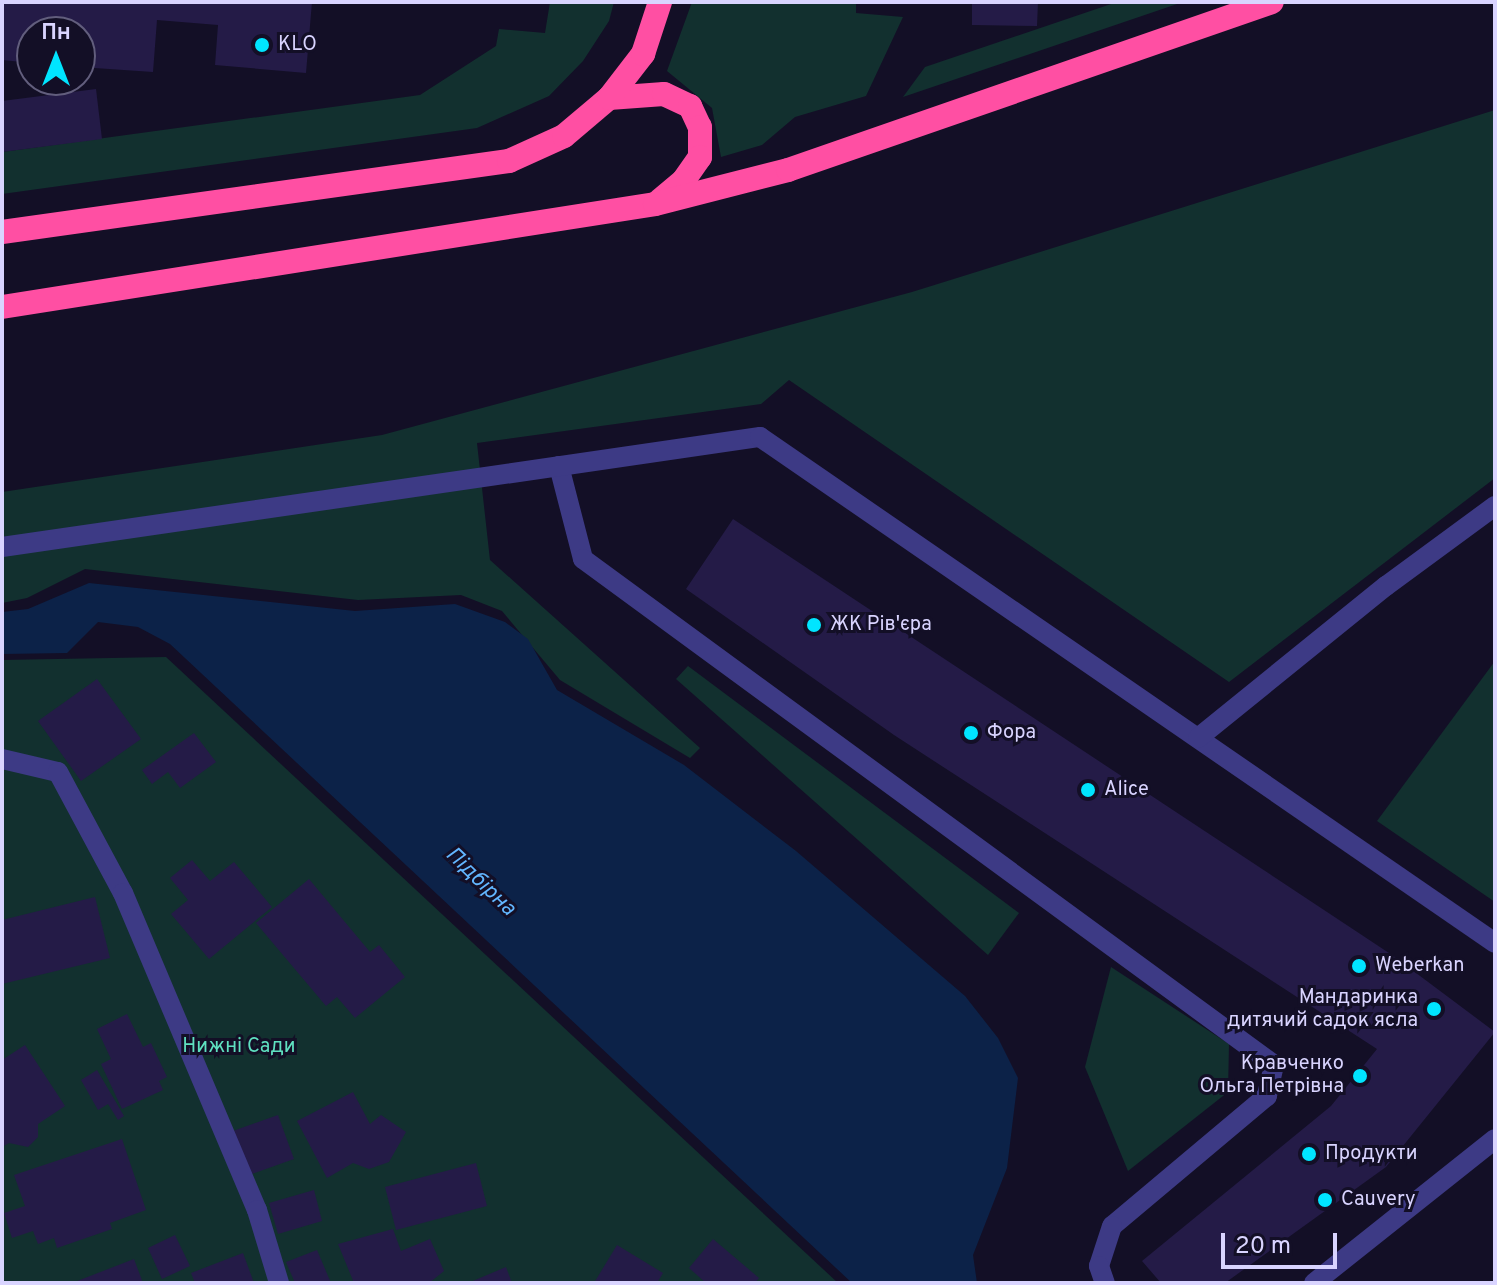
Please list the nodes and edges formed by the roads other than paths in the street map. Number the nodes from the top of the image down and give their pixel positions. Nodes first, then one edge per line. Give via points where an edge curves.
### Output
1 (660, 2) edge
2 (1272, 2) edge
3 (609, 98) junction
4 (655, 204) junction
5 (2, 232) edge
6 (2, 307) edge
7 (559, 466) junction
8 (1495, 506) edge
9 (2, 547) edge
10 (1198, 738) junction
11 (2, 759) edge
12 (1495, 943) edge
13 (1495, 1139) edge
14 (279, 1283) edge
15 (1105, 1283) edge
16 (1314, 1283) edge

1 - 3 highway via 643,54
2 - 4 highway via 788,170
3 - 4 highway via 664,94 690,106 700,127 700,157 683,181
3 - 5 highway via 564,136 509,161
4 - 6 highway
7 - 9 street
7 - 10 street via 760,437
7 - 15 street via 583,559 1274,1065 1267,1096 1112,1226 1099,1266
8 - 10 street via 1386,586
10 - 12 street
11 - 14 street via 58,772 123,893 257,1210
13 - 16 street

